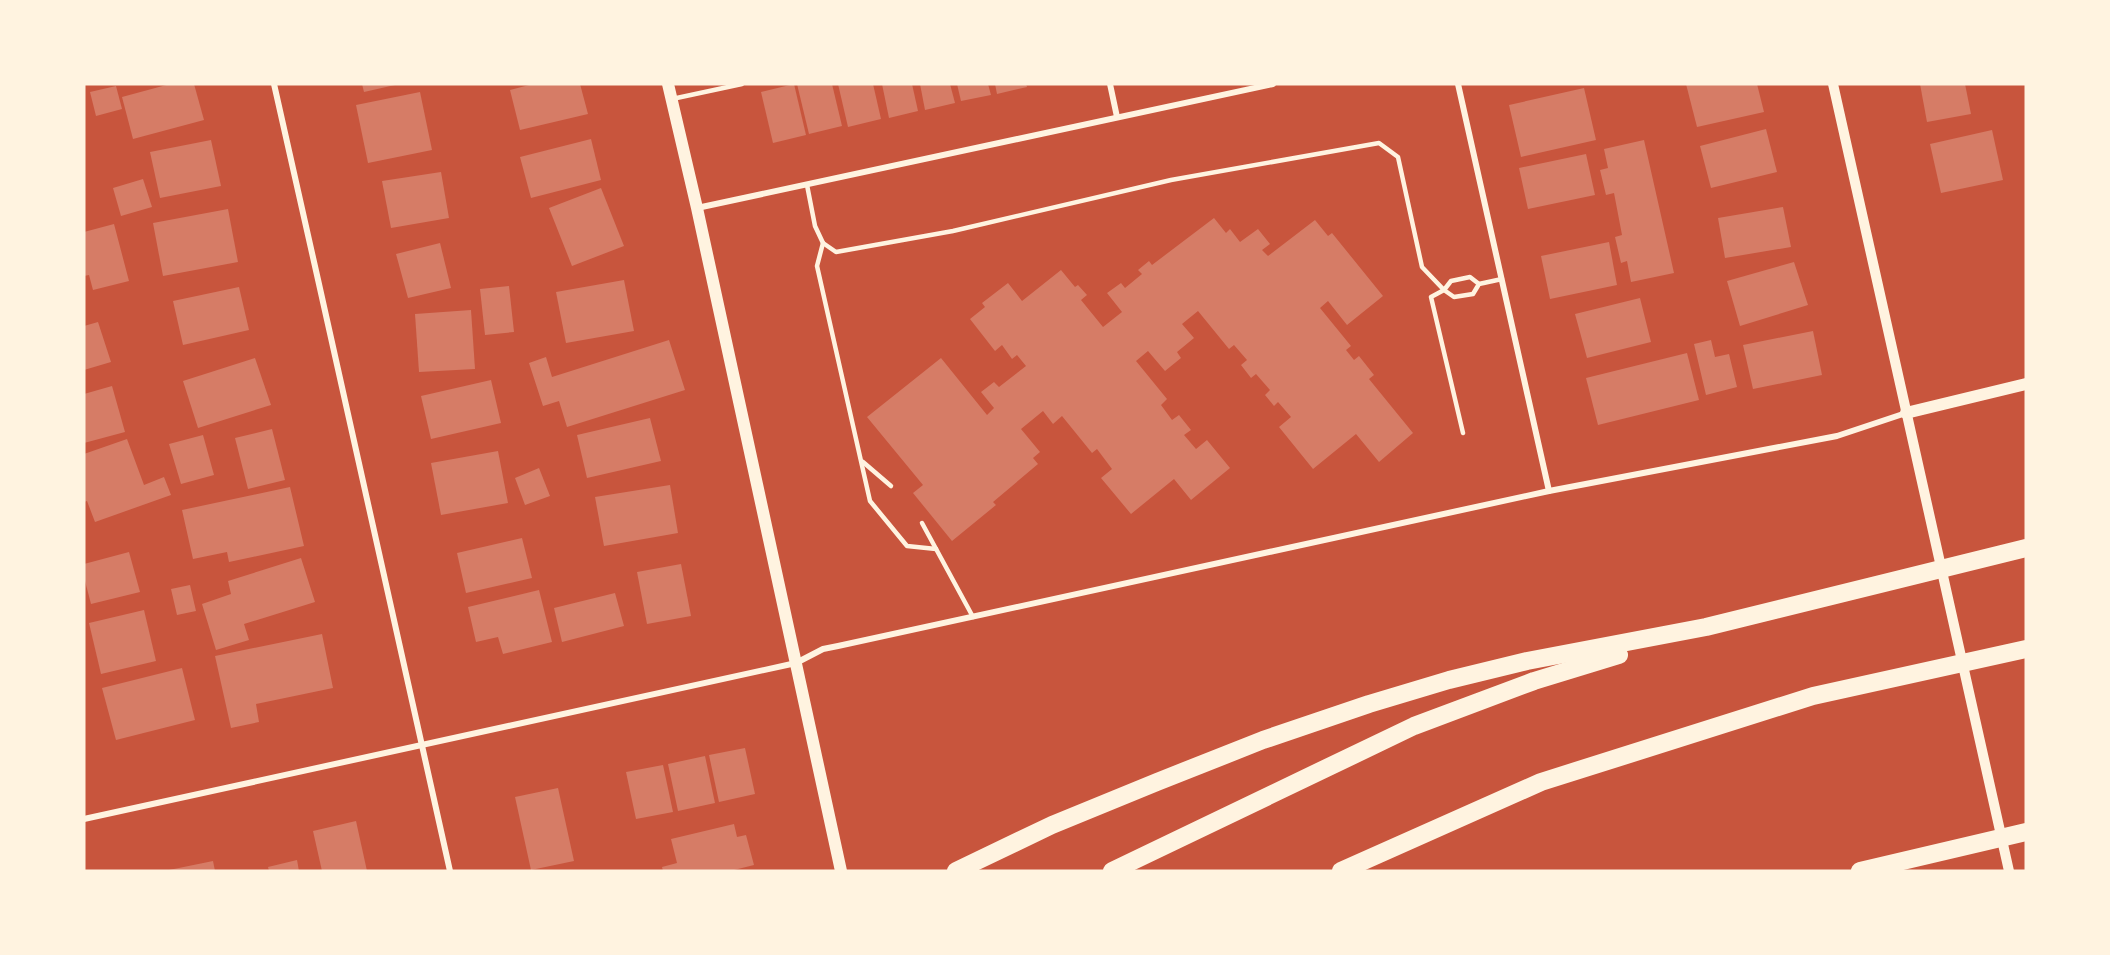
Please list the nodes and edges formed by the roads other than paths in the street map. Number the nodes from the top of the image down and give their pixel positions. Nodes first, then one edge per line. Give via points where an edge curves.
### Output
1 (274, 84) edge
2 (668, 84) edge
3 (742, 84) edge
4 (1110, 84) edge
5 (1273, 84) edge
6 (1458, 84) edge
7 (1833, 84) edge
8 (672, 99) junction
9 (1118, 117) junction
10 (807, 185) junction
11 (697, 208) junction
12 (823, 243) junction
13 (1502, 279) junction
14 (1479, 284) junction
15 (1444, 291) junction
16 (2026, 384) edge
17 (1906, 413) junction
18 (1463, 433) dead end
19 (863, 462) junction
20 (891, 486) dead end
21 (1549, 491) junction
22 (922, 523) dead end
23 (2026, 548) edge
24 (936, 549) junction
25 (973, 617) junction
26 (1706, 627) junction
27 (2026, 649) edge
28 (796, 663) junction
29 (420, 745) junction
30 (84, 819) edge
31 (2026, 832) edge
32 (1147, 856) junction
33 (450, 871) edge
34 (841, 871) edge
35 (956, 871) edge
36 (1112, 871) edge
37 (1130, 871) edge
38 (1341, 871) edge
39 (1860, 871) edge
40 (2009, 871) edge

1 - 29 street
2 - 8 main road
3 - 8 lane
4 - 9 street
5 - 9 street
6 - 13 street
7 - 17 street
8 - 11 main road
9 - 10 street
10 - 11 street
10 - 12 lane via 815,226
11 - 28 main road
12 - 15 lane via 836,252 953,231 1170,180 1378,143 1398,157 1422,267
12 - 19 lane via 817,266
13 - 14 lane
13 - 21 street
14 - 15 lane via 1473,294 1454,297
14 - 15 lane via 1470,277 1451,281
15 - 18 lane via 1431,297
16 - 17 main road
17 - 21 street via 1837,436
17 - 40 street
19 - 20 lane
19 - 24 lane via 870,501 907,546
21 - 25 street
22 - 24 lane
23 - 26 highway
24 - 25 lane
25 - 28 street via 823,649
26 - 32 highway via 1534,681 1414,726
26 - 35 highway via 1527,661 1369,704 1157,782 1052,825
27 - 38 highway via 1813,696 1541,782
28 - 29 street
28 - 34 main road
29 - 30 street
29 - 33 street
31 - 39 highway
32 - 36 highway
32 - 37 highway

